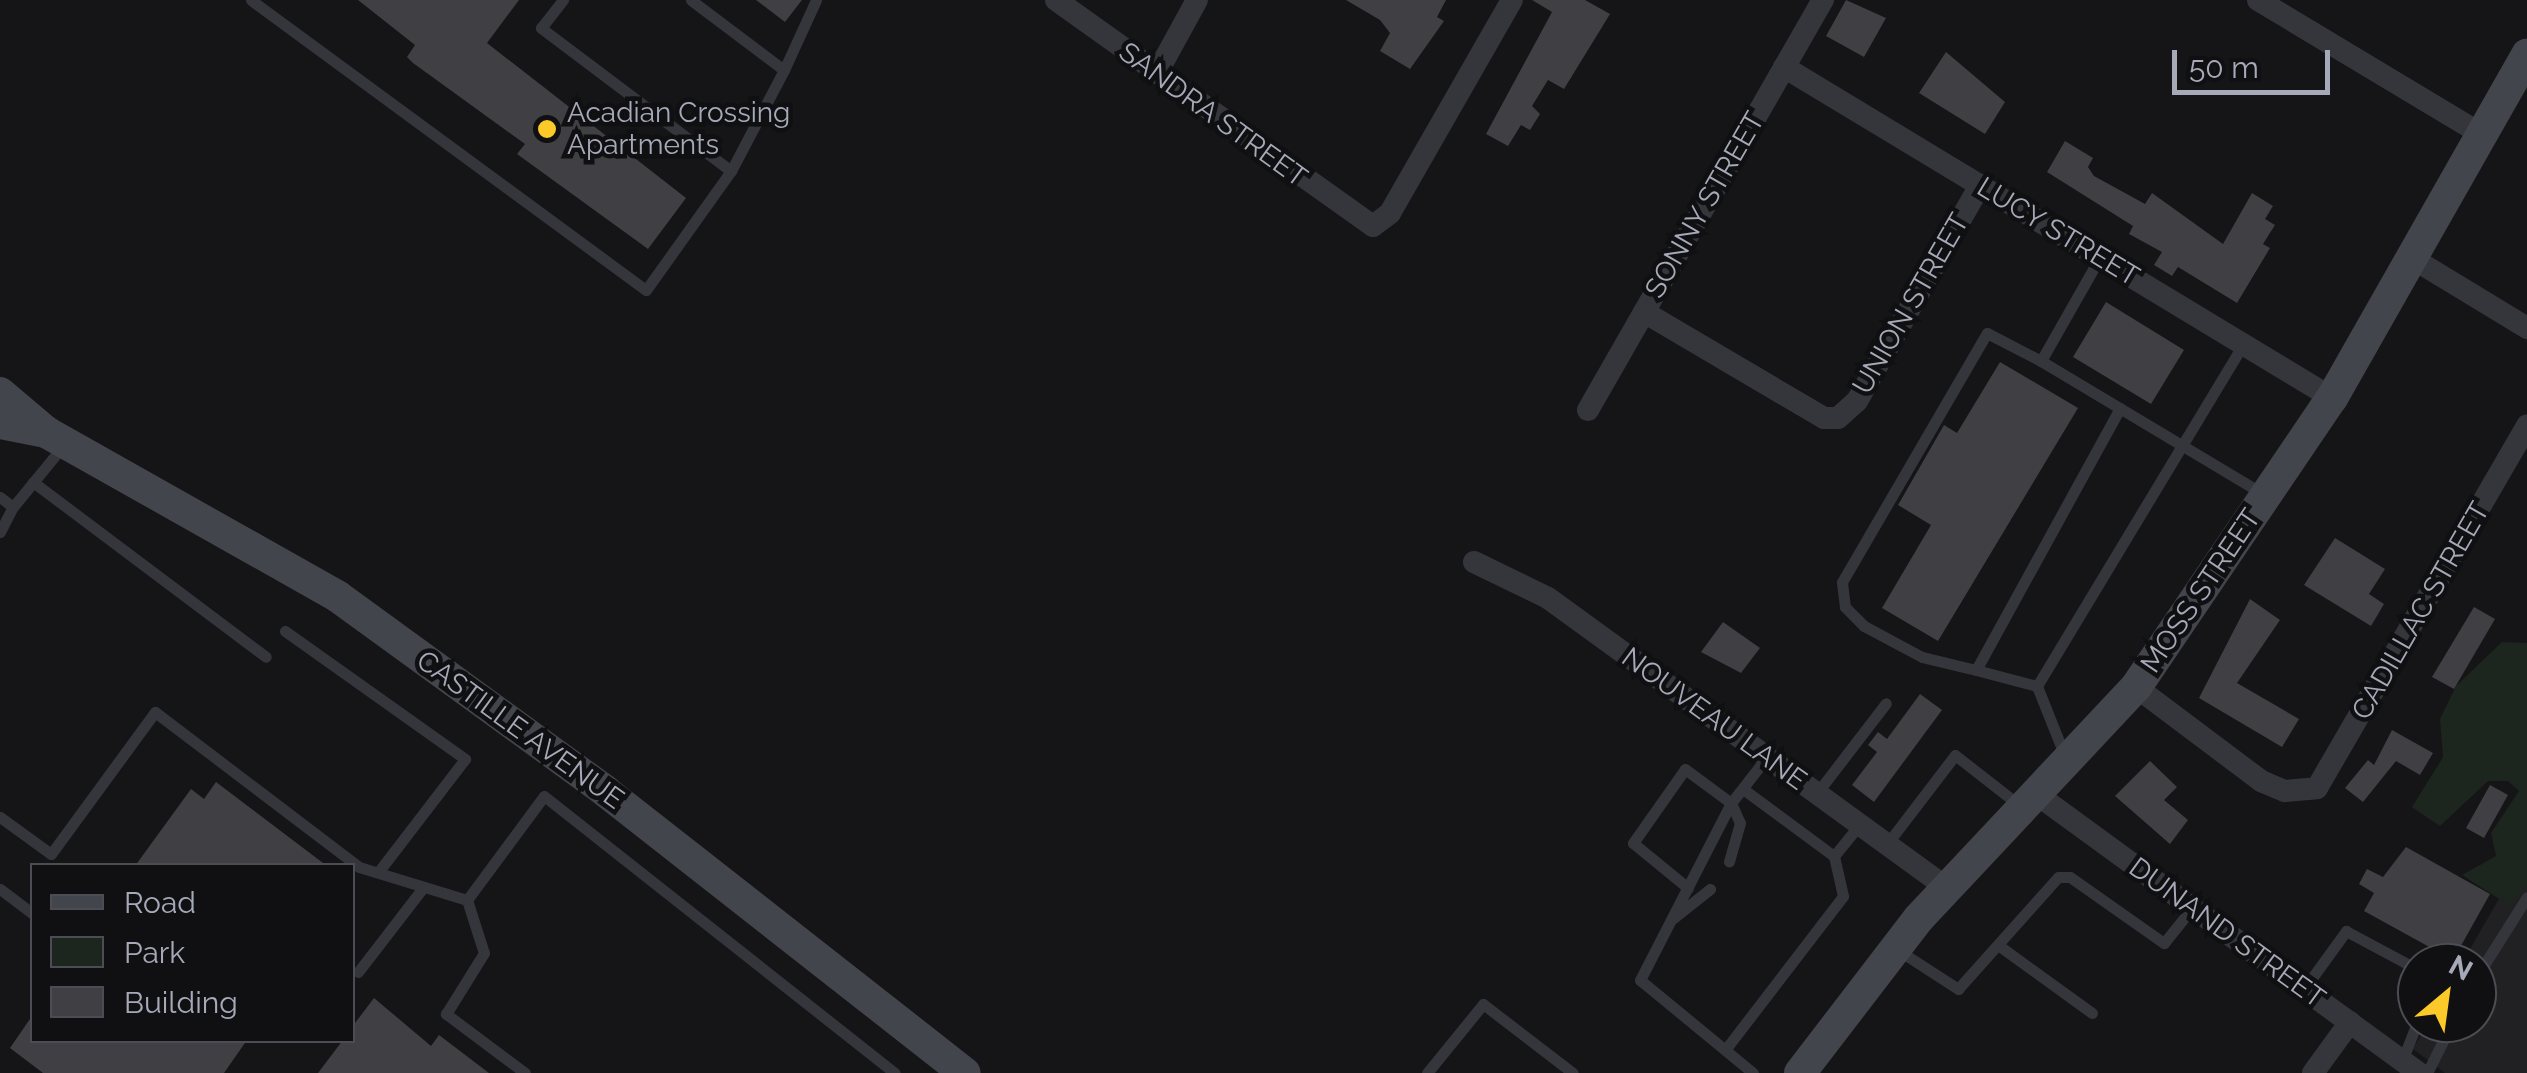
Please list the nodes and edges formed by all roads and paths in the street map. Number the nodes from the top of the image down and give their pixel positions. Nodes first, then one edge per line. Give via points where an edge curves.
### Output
1 (251, 0) edge
2 (563, 0) edge
3 (691, 0) edge
4 (816, 0) edge
5 (1056, 0) edge
6 (1197, 0) edge
7 (1512, 0) edge
8 (1823, 0) edge
9 (2258, 0) edge
10 (2527, 55) edge
11 (1784, 67) junction
12 (784, 70) junction
13 (1157, 73) junction
14 (2482, 134) junction
15 (731, 170) junction
16 (1980, 185) junction
17 (2100, 257) junction
18 (2412, 258) junction
19 (1644, 312) junction
20 (2527, 328) edge
21 (2244, 343) junction
22 (2041, 361) junction
23 (0, 393) edge
24 (2332, 398) junction
25 (2120, 408) junction
26 (1588, 410) dead end
27 (0, 423) edge
28 (2527, 426) edge
29 (56, 437) junction
30 (2183, 445) junction
31 (33, 482) junction
32 (2266, 495) junction
33 (0, 497) edge
34 (13, 507) junction
35 (0, 532) edge
36 (1474, 562) dead end
37 (285, 631) dead end
38 (266, 657) dead end
39 (1976, 670) junction
40 (2037, 686) junction
41 (2136, 688) junction
42 (1886, 702) dead end
43 (1767, 757) junction
44 (2066, 761) junction
45 (1743, 789) junction
46 (1816, 792) junction
47 (2029, 800) junction
48 (1731, 803) junction
49 (0, 817) edge
50 (1860, 824) junction
51 (1887, 844) junction
52 (1834, 856) junction
53 (1730, 861) dead end
54 (379, 871) junction
55 (1688, 888) junction
56 (1947, 888) junction
57 (0, 889) edge
58 (422, 889) junction
59 (1710, 890) dead end
60 (2527, 897) edge
61 (467, 900) junction
62 (2192, 908) junction
63 (30, 912) edge
64 (1671, 920) junction
65 (2497, 944) edge
66 (1998, 946) junction
67 (1894, 948) junction
68 (2397, 959) edge
69 (358, 972) dead end
70 (2304, 989) junction
71 (2092, 1013) dead end
72 (2350, 1022) junction
73 (2442, 1043) edge
74 (1726, 1050) junction
75 (2410, 1067) edge
76 (956, 1070) edge
77 (525, 1073) edge
78 (895, 1073) edge
79 (1427, 1073) edge
80 (1573, 1073) edge
81 (1753, 1073) edge
82 (1800, 1073) edge
83 (2313, 1073) edge
84 (2427, 1073) edge

1 - 15 lane via 646,290
2 - 15 lane via 541,28
3 - 12 lane
4 - 12 lane
5 - 13 street, SANDRA STREET
6 - 13 street
7 - 13 street, SANDRA STREET via 1390,213 1372,226
8 - 11 street, SONNY STREET
9 - 14 street
10 - 14 main road, MOSS STREET
11 - 16 street, LUCY STREET
11 - 19 street, SONNY STREET
12 - 15 lane
14 - 18 main road, MOSS STREET
16 - 17 street, LUCY STREET
16 - 19 street, UNION STREET via 1856,402 1838,418 1824,418
17 - 21 street, LUCY STREET
17 - 22 lane
18 - 20 street
18 - 24 main road, MOSS STREET
19 - 26 street, SONNY STREET
21 - 24 street, LUCY STREET
21 - 30 lane
22 - 25 lane
22 - 39 lane via 1988,333 1842,582 1845,607 1864,626 1922,657
23 - 29 main road, CASTILLE AVENUE
24 - 32 main road, MOSS STREET
25 - 30 lane
25 - 39 lane
27 - 29 main road, CASTILLE AVENUE
28 - 41 street, CADILLAC STREET via 2310,792 2261,781
29 - 31 lane
29 - 76 main road, CASTILLE AVENUE via 338,596 605,790
30 - 32 lane
30 - 40 lane
31 - 34 lane
31 - 38 lane
32 - 41 main road, MOSS STREET
33 - 34 lane
34 - 35 lane
36 - 43 street, NOUVEAU LANE via 1548,598
37 - 54 lane via 465,760
39 - 40 lane
40 - 44 lane
41 - 44 main road, MOSS STREET
42 - 46 lane
43 - 45 lane
43 - 46 street, NOUVEAU LANE
44 - 47 main road, MOSS STREET
45 - 48 lane
45 - 52 lane
46 - 50 street, NOUVEAU LANE
47 - 51 lane via 1955,755
47 - 56 main road, MOSS STREET
47 - 62 street, DUNAND STREET
48 - 53 lane via 1740,822
48 - 55 lane
48 - 55 lane via 1685,770 1633,843
49 - 54 lane via 51,854 155,712 359,866
50 - 51 street, NOUVEAU LANE
50 - 52 lane
51 - 56 street, NOUVEAU LANE
52 - 74 lane via 1844,896
54 - 58 lane
55 - 64 lane
56 - 67 main road, MOSS STREET
57 - 63 lane
58 - 61 lane
58 - 69 lane
59 - 64 lane
60 - 65 lane
61 - 77 lane via 484,952 446,1014
61 - 78 lane via 544,796
62 - 66 lane via 2164,943 2070,877 2058,878
62 - 70 street, DUNAND STREET
64 - 74 lane via 1640,980
66 - 67 lane via 1958,989
66 - 71 lane
67 - 82 main road, MOSS STREET
68 - 70 lane via 2346,931
70 - 72 street, DUNAND STREET
72 - 75 street, DUNAND STREET
72 - 83 street
73 - 84 lane
74 - 81 lane
79 - 80 lane via 1482,1004

